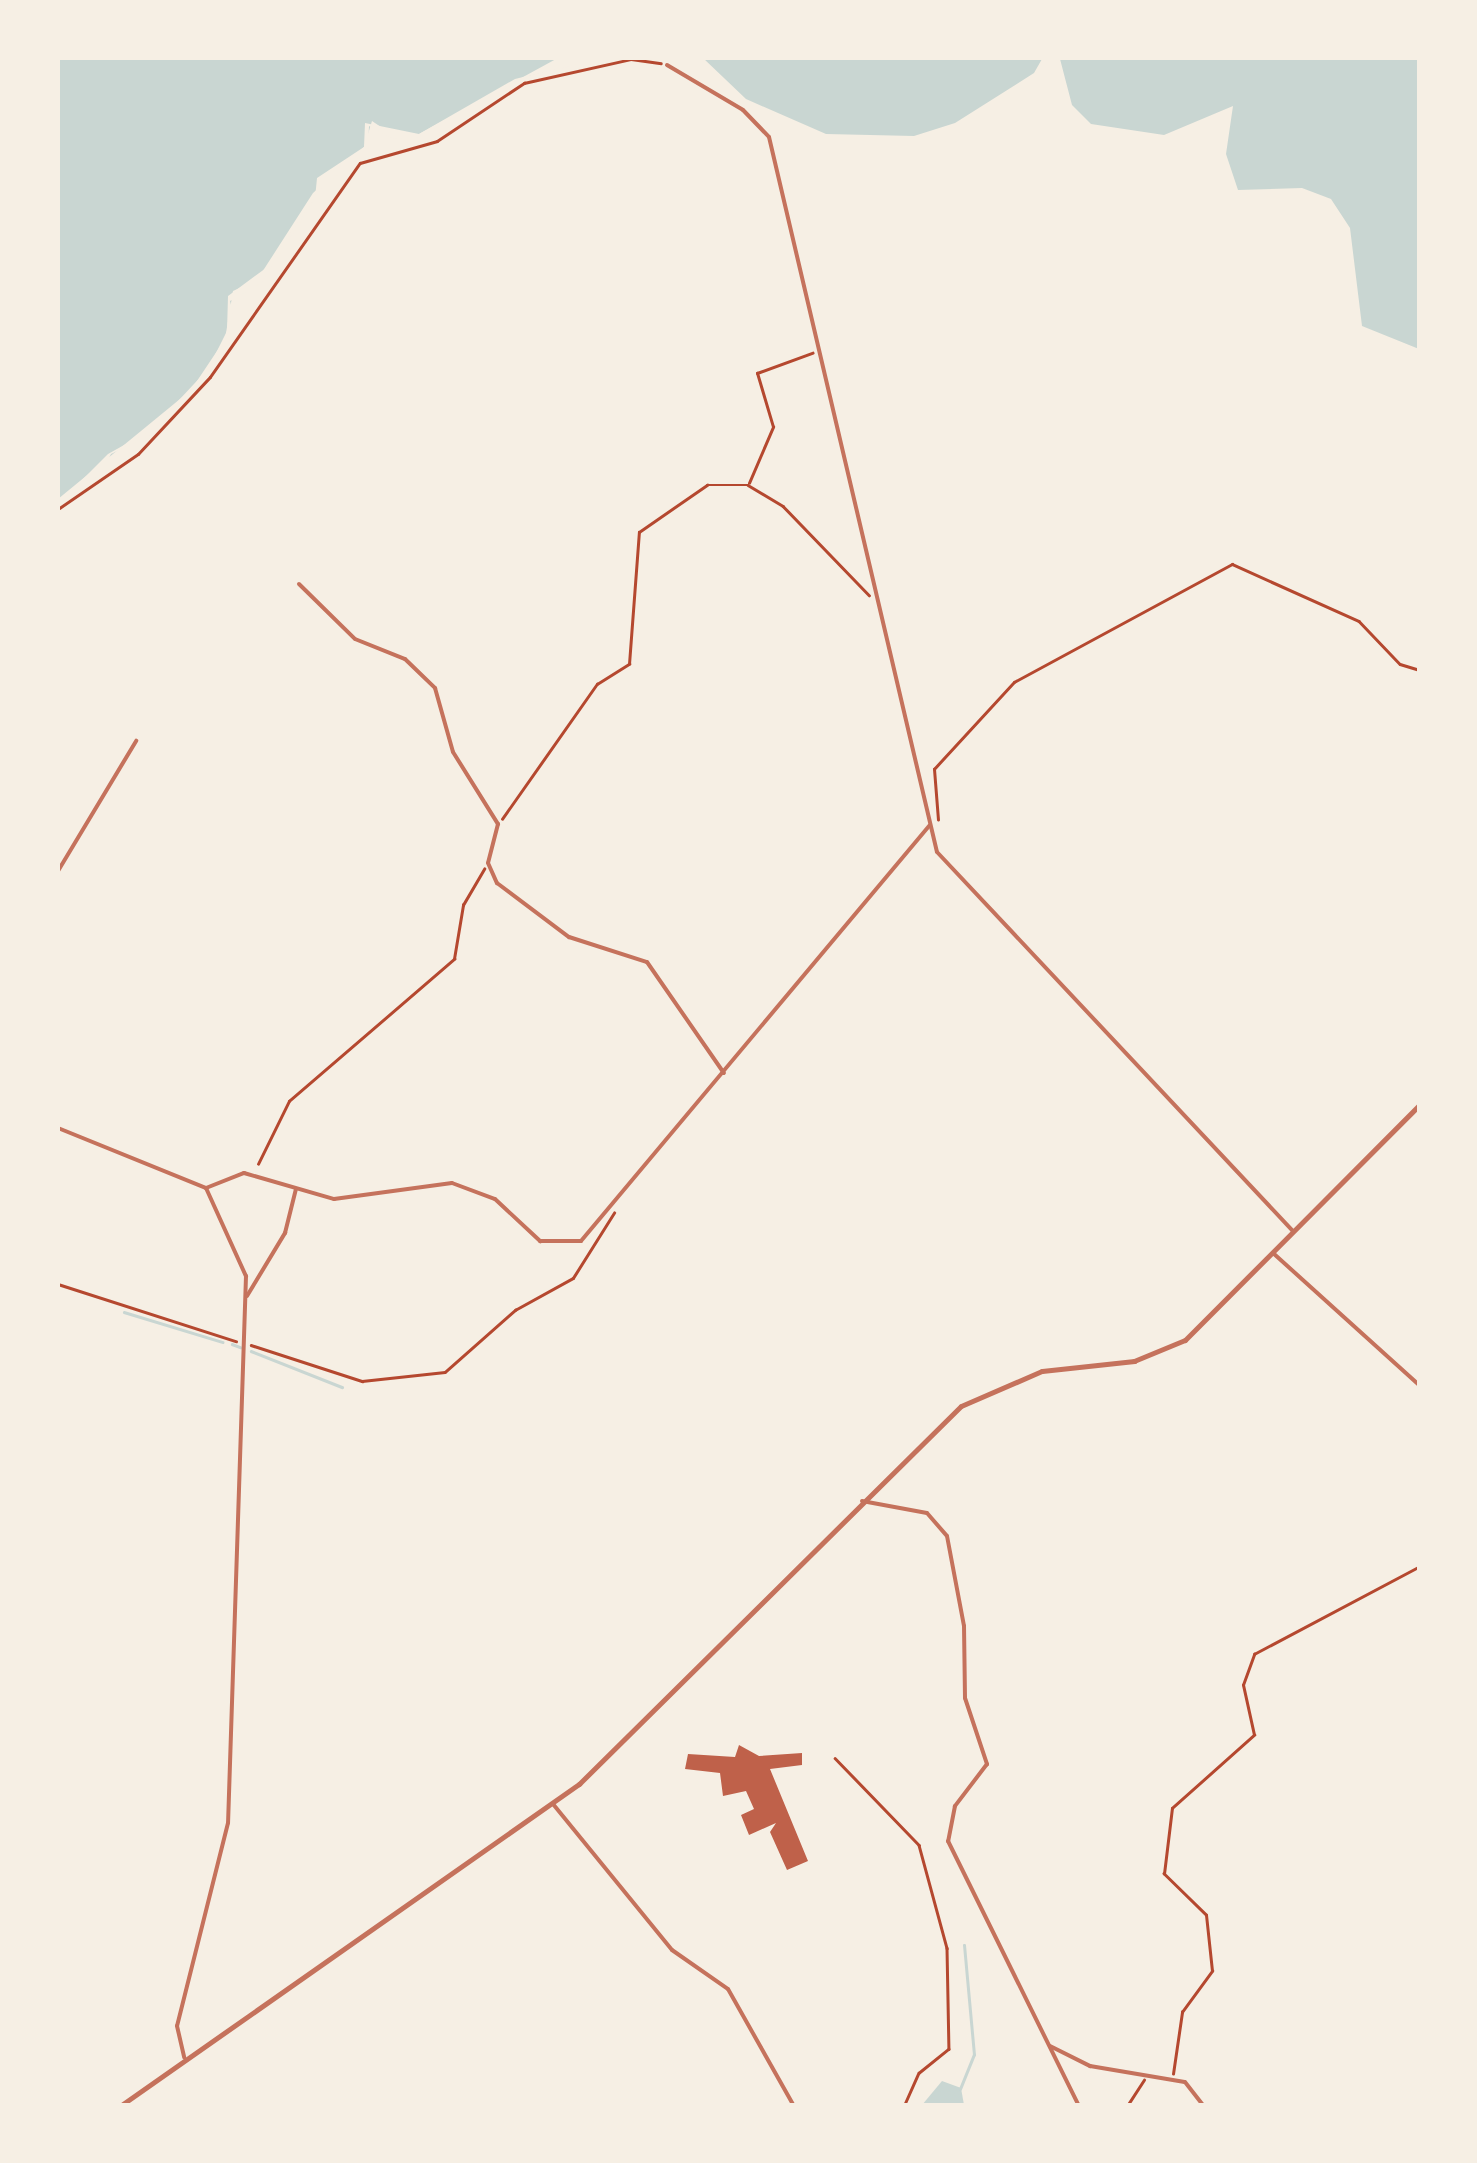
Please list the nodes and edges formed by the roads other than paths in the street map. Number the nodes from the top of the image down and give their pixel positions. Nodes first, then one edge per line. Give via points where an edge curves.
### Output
1 (667, 65) road end
2 (300, 584) dead end
3 (136, 741) dead end
4 (929, 826) junction
5 (58, 870) edge
6 (58, 929) edge
7 (58, 979) edge
8 (724, 1073) junction
9 (1420, 1104) edge
10 (58, 1128) edge
11 (206, 1188) junction
12 (296, 1189) junction
13 (1294, 1231) junction
14 (1273, 1252) junction
15 (247, 1296) junction
16 (1420, 1386) edge
17 (862, 1501) junction
18 (552, 1804) junction
19 (1050, 2046) junction
20 (184, 2057) junction
21 (120, 2106) edge
22 (794, 2106) edge
23 (1078, 2106) edge
24 (1204, 2106) edge

1 - 4 street via 743,110 769,137
2 - 8 street via 355,638 425,673 453,752 498,824 488,863 496,883 554,929 647,962
3 - 5 street
4 - 8 street
4 - 13 street via 949,872
6 - 7 street
8 - 12 street via 581,1241 540,1241 495,1199 452,1183 347,1199
9 - 13 street
10 - 11 street
11 - 12 street via 254,1173
11 - 15 street via 238,1250
12 - 15 street via 285,1233
13 - 14 street
14 - 16 street
14 - 17 street via 1198,1330 1160,1354 1042,1371 961,1406
15 - 20 street via 228,1823 177,2026
17 - 18 street
17 - 19 street via 927,1514 946,1536 964,1626 965,1698 986,1764 955,1806 948,1841
18 - 20 street
18 - 22 street via 672,1950 728,1989
19 - 23 street
19 - 24 street via 1090,2066 1169,2076
20 - 21 street

